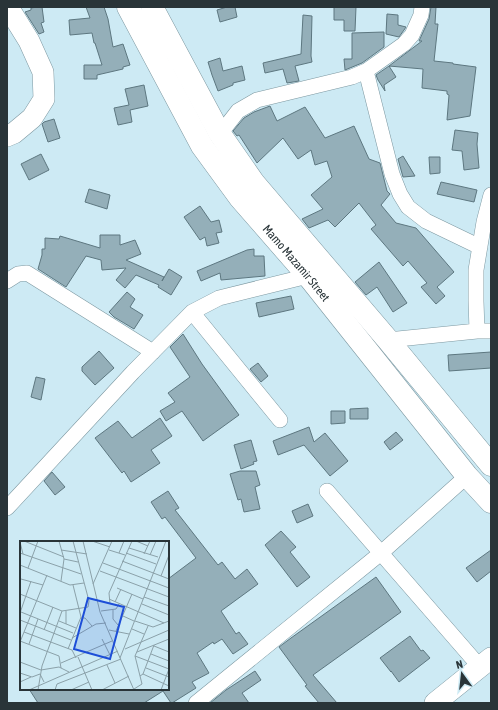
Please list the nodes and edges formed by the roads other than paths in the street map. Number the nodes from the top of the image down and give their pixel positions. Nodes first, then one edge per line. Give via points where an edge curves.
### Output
1 (8, 7) edge
2 (128, 7) edge
3 (152, 7) edge
4 (422, 7) edge
5 (366, 72) junction
6 (220, 134) junction
7 (7, 136) edge
8 (491, 195) edge
9 (487, 222) edge
10 (480, 247) junction
11 (316, 270) junction
12 (7, 281) edge
13 (192, 312) junction
14 (484, 331) edge
15 (388, 340) junction
16 (153, 352) junction
17 (280, 420) dead end
18 (491, 465) edge
19 (468, 476) junction
20 (327, 491) dead end
21 (491, 502) edge
22 (7, 508) edge
23 (381, 553) junction
24 (486, 662) edge
25 (196, 703) edge
26 (436, 703) edge

1 - 7 street via 43,72 44,99 32,118
2 - 11 main road, Mamo Mazamir Street via 202,146 240,198
3 - 6 main road, Mamo Mazamir Street
4 - 5 street via 412,35
5 - 6 street via 257,100 238,110
5 - 10 street via 392,174 408,207 426,221
6 - 11 main road, Mamo Mazamir Street
8 - 9 street
9 - 10 street
10 - 14 street via 476,270 476,301
11 - 13 street via 219,298
11 - 15 main road, Mamo Mazamir Street
11 - 19 main road, Mamo Mazamir Street
12 - 16 street via 18,274 27,273
13 - 16 street
13 - 17 street
14 - 15 street
15 - 18 main road, Mamo Mazamir Street
16 - 22 street
19 - 21 main road, Mamo Mazamir Street
19 - 23 street
20 - 23 street
23 - 24 street
23 - 25 street
24 - 26 street

